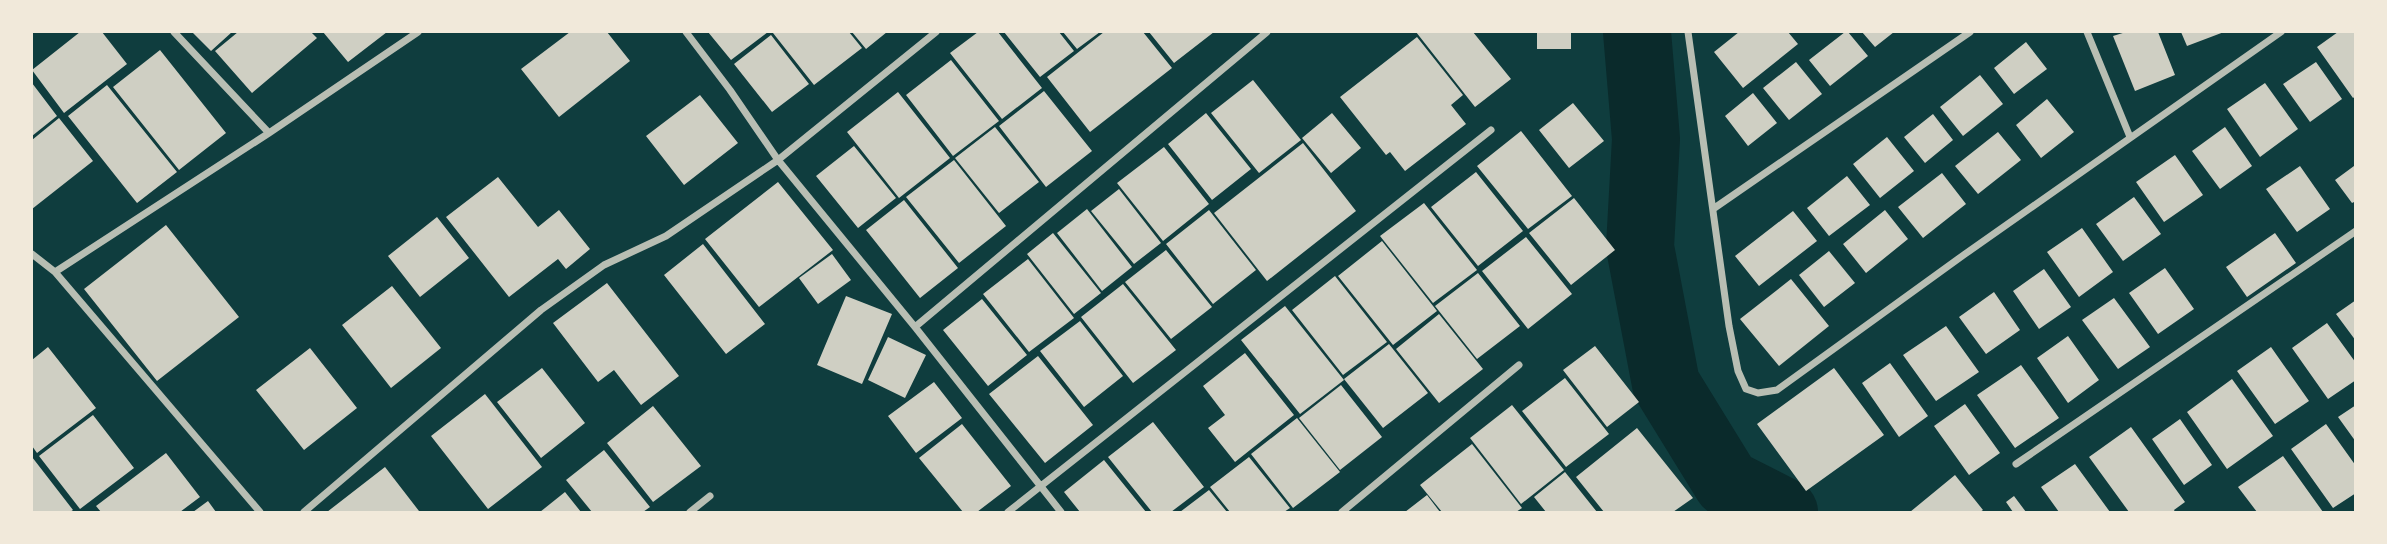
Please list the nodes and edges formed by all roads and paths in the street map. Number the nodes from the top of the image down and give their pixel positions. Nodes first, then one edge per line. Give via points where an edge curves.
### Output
1 (174, 32) edge
2 (418, 32) edge
3 (686, 32) edge
4 (936, 32) edge
5 (1267, 32) edge
6 (1688, 32) edge
7 (1970, 32) edge
8 (2087, 32) edge
9 (2277, 33) edge
10 (1491, 130) dead end
11 (269, 133) junction
12 (2130, 137) junction
13 (778, 160) junction
14 (1713, 209) junction
15 (2356, 230) edge
16 (32, 254) edge
17 (55, 272) junction
18 (915, 327) junction
19 (1519, 365) dead end
20 (2016, 464) dead end
21 (1040, 488) junction
22 (710, 496) dead end
23 (260, 513) edge
24 (304, 513) edge
25 (690, 513) edge
26 (1009, 513) edge
27 (1061, 513) edge
28 (1342, 513) edge

1 - 11 street
2 - 11 street
3 - 13 street
4 - 13 street
5 - 18 street
6 - 14 street
7 - 14 street
8 - 12 street
9 - 12 street
10 - 21 street
11 - 17 street
12 - 14 street via 1777,390 1758,393 1746,389 1738,370
13 - 18 street
13 - 24 street via 666,236 604,265 541,310
15 - 20 street
16 - 17 street
17 - 23 street
18 - 21 street
19 - 28 street
21 - 26 street
21 - 27 street
22 - 25 street

